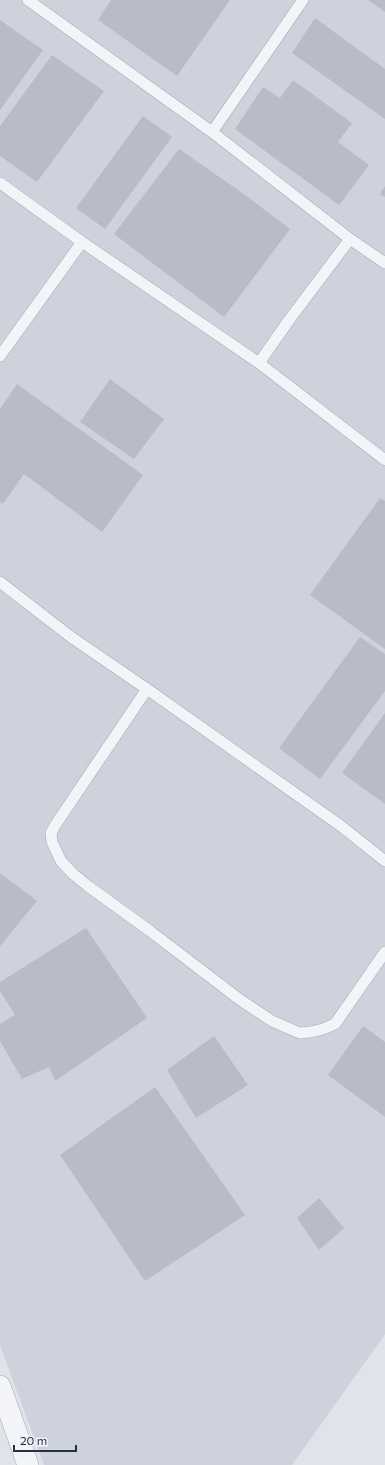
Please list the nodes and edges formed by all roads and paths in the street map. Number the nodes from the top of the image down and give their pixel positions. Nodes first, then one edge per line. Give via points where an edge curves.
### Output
1 (28, 0) edge
2 (303, 0) edge
3 (212, 132) junction
4 (0, 183) edge
5 (350, 239) junction
6 (82, 242) junction
7 (385, 263) edge
8 (0, 356) edge
9 (259, 363) junction
10 (385, 460) edge
11 (0, 582) edge
12 (147, 689) junction
13 (385, 861) edge
14 (385, 952) edge
15 (0, 1386) edge
16 (28, 1465) edge

1 - 3 lane
2 - 3 lane
3 - 5 lane
4 - 6 lane
5 - 7 lane
5 - 9 lane
6 - 8 lane
6 - 9 lane
9 - 10 lane
11 - 12 lane via 70,636
12 - 13 lane via 341,826
12 - 14 lane via 56,824 51,838 61,861 88,886 239,999 272,1021 300,1033 318,1031 335,1024
15 - 16 street

